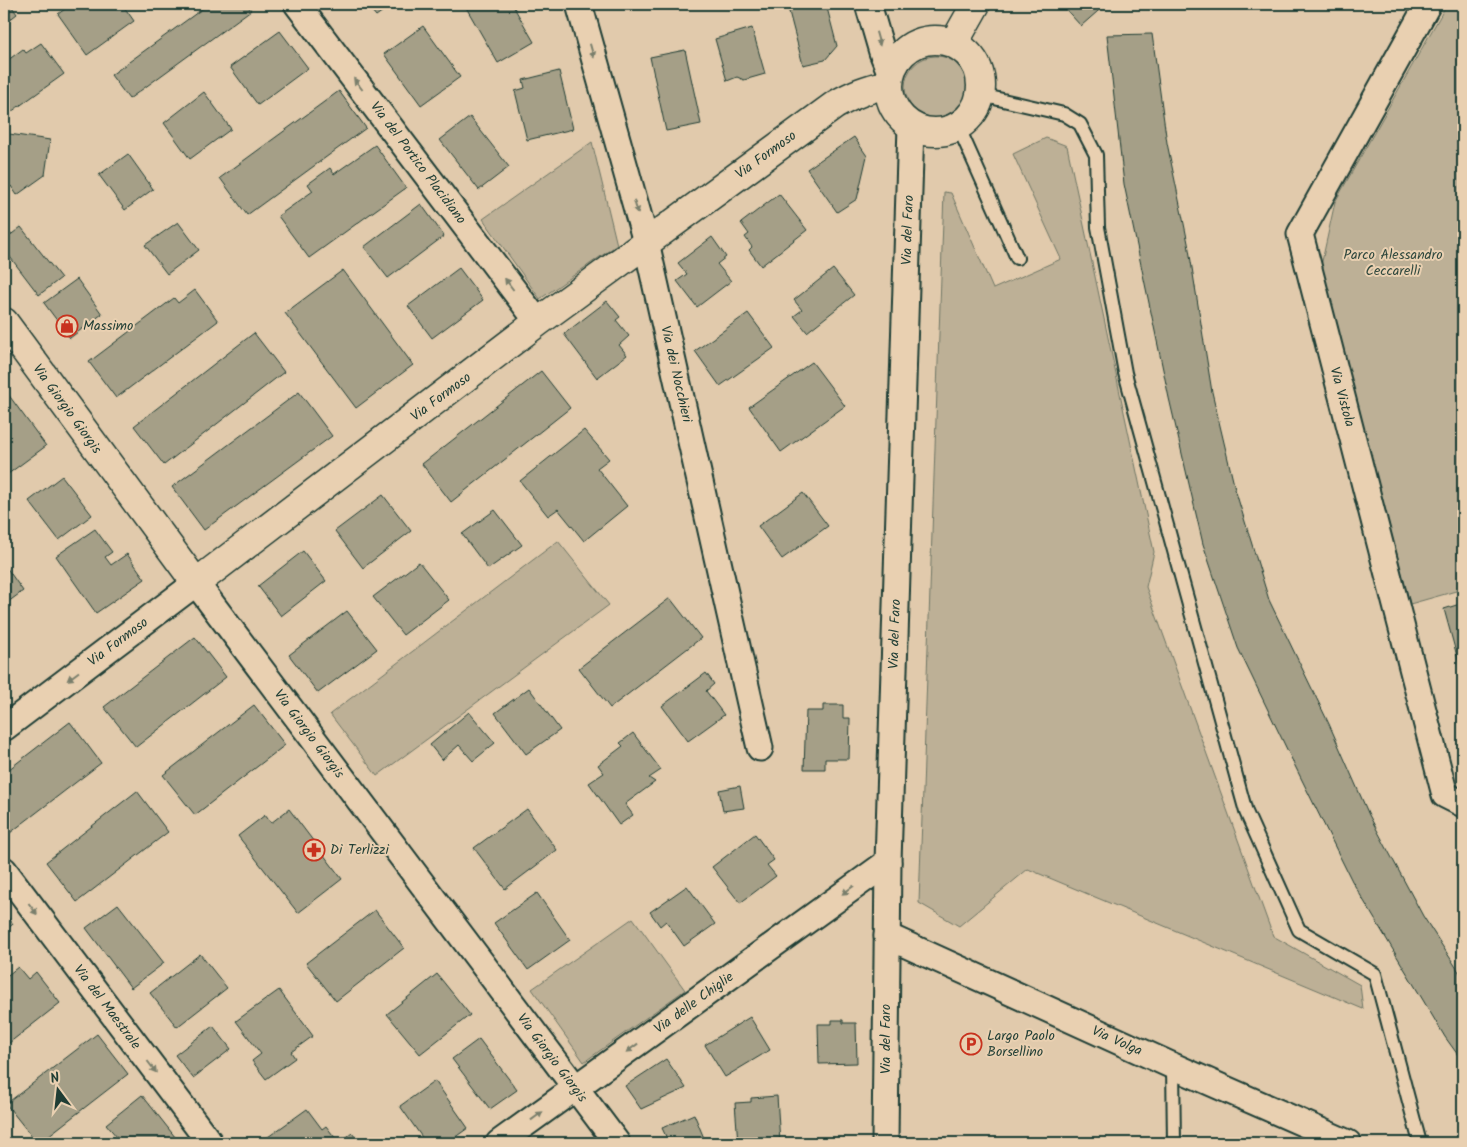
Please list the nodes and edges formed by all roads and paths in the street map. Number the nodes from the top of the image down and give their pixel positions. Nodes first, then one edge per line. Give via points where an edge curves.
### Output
1 (297, 4) edge
2 (579, 4) edge
3 (868, 4) edge
4 (976, 4) edge
5 (1428, 4) edge
6 (954, 43) junction
7 (889, 78) junction
8 (981, 95) junction
9 (912, 126) junction
10 (958, 126) junction
11 (646, 242) junction
12 (1017, 258) dead end
13 (4, 322) edge
14 (538, 322) junction
15 (196, 583) junction
16 (4, 728) edge
17 (760, 748) dead end
18 (1463, 804) edge
19 (888, 862) junction
20 (4, 870) edge
21 (887, 936) junction
22 (1173, 1066) junction
23 (575, 1088) junction
24 (210, 1143) edge
25 (500, 1143) edge
26 (617, 1143) edge
27 (886, 1143) edge
28 (1174, 1143) edge
29 (1348, 1143) edge
30 (1420, 1143) edge

14 -> 1 street, Via del Portico Placidiano
2 -> 11 street, Via dei Nocchieri
3 -> 7 street
4 - 6 street
5 - 18 street, Via Vistola via 1300,234 1446,795
6 - 7 street via 938,39 909,47 897,58
6 - 8 street via 967,51 976,64 981,79
7 - 9 street via 894,108
7 - 11 street, Via Formoso via 835,105
8 - 10 street via 976,108
8 - 30 lane via 1064,114 1080,124 1096,154 1098,227 1125,373 1246,812 1298,930 1375,974
9 - 10 street via 927,131 943,131
9 - 19 street, Via del Faro
10 - 12 lane
11 - 14 street, Via Formoso
11 - 17 street, Via dei Nocchieri
13 - 15 street, Via Giorgio Giorgis
14 - 15 street, Via Formoso
15 -> 16 street, Via Formoso
15 - 23 street, Via Giorgio Giorgis
19 - 21 street, Via del Faro
19 -> 23 street, Via delle Chiglie
20 -> 24 street, Via del Maestrale
21 - 22 street, Via Volga
21 - 27 street, Via del Faro
22 - 28 lane
22 - 29 street, Via Volga
25 -> 23 street, Via delle Chiglie
23 - 26 street, Via Giorgio Giorgis

